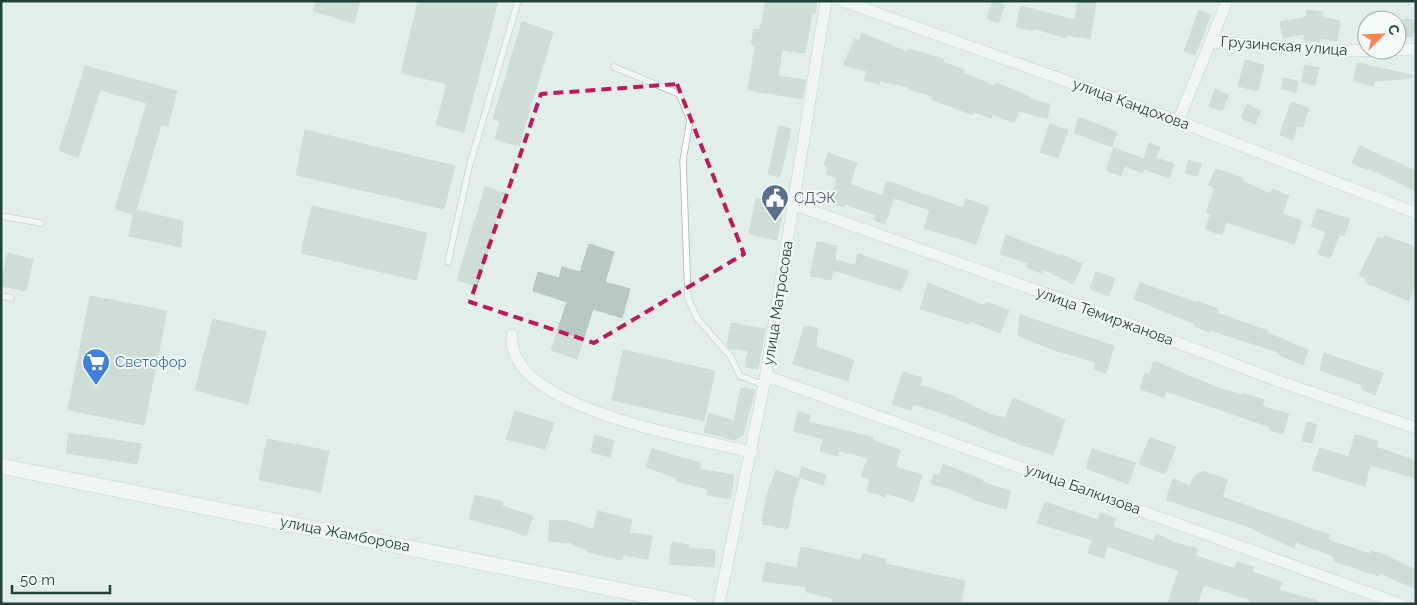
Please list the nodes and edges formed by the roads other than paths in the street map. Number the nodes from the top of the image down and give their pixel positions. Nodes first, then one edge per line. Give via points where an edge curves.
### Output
1 (518, 1) edge
2 (826, 1) edge
3 (843, 1) edge
4 (1228, 1) edge
5 (1211, 42) junction
6 (1357, 51) edge
7 (614, 67) dead end
8 (1178, 121) junction
9 (795, 205) junction
10 (1416, 213) edge
11 (1, 216) edge
12 (41, 223) dead end
13 (448, 262) dead end
14 (1, 296) edge
15 (11, 298) dead end
16 (512, 335) dead end
17 (765, 380) junction
18 (1416, 428) edge
19 (752, 452) junction
20 (1, 466) edge
21 (689, 604) edge
22 (719, 604) edge
23 (1400, 604) edge

1 - 13 lane via 470,164
2 - 9 street, улица Матросова
3 - 8 street, улица Кандохова
4 - 5 street
5 - 6 street, Грузинская улица
5 - 8 street
7 - 17 lane via 680,94 690,120 683,160 688,298 697,318 731,357 740,376
8 - 10 street, улица Кандохова
9 - 17 street, улица Матросова
9 - 18 street, улица Темиржанова
11 - 12 lane
14 - 15 lane
16 - 19 street via 514,351 538,381 593,412
17 - 19 street, улица Матросова
17 - 23 street, улица Балкизова
19 - 22 street, улица Матросова
20 - 21 street, улица Жамборова

